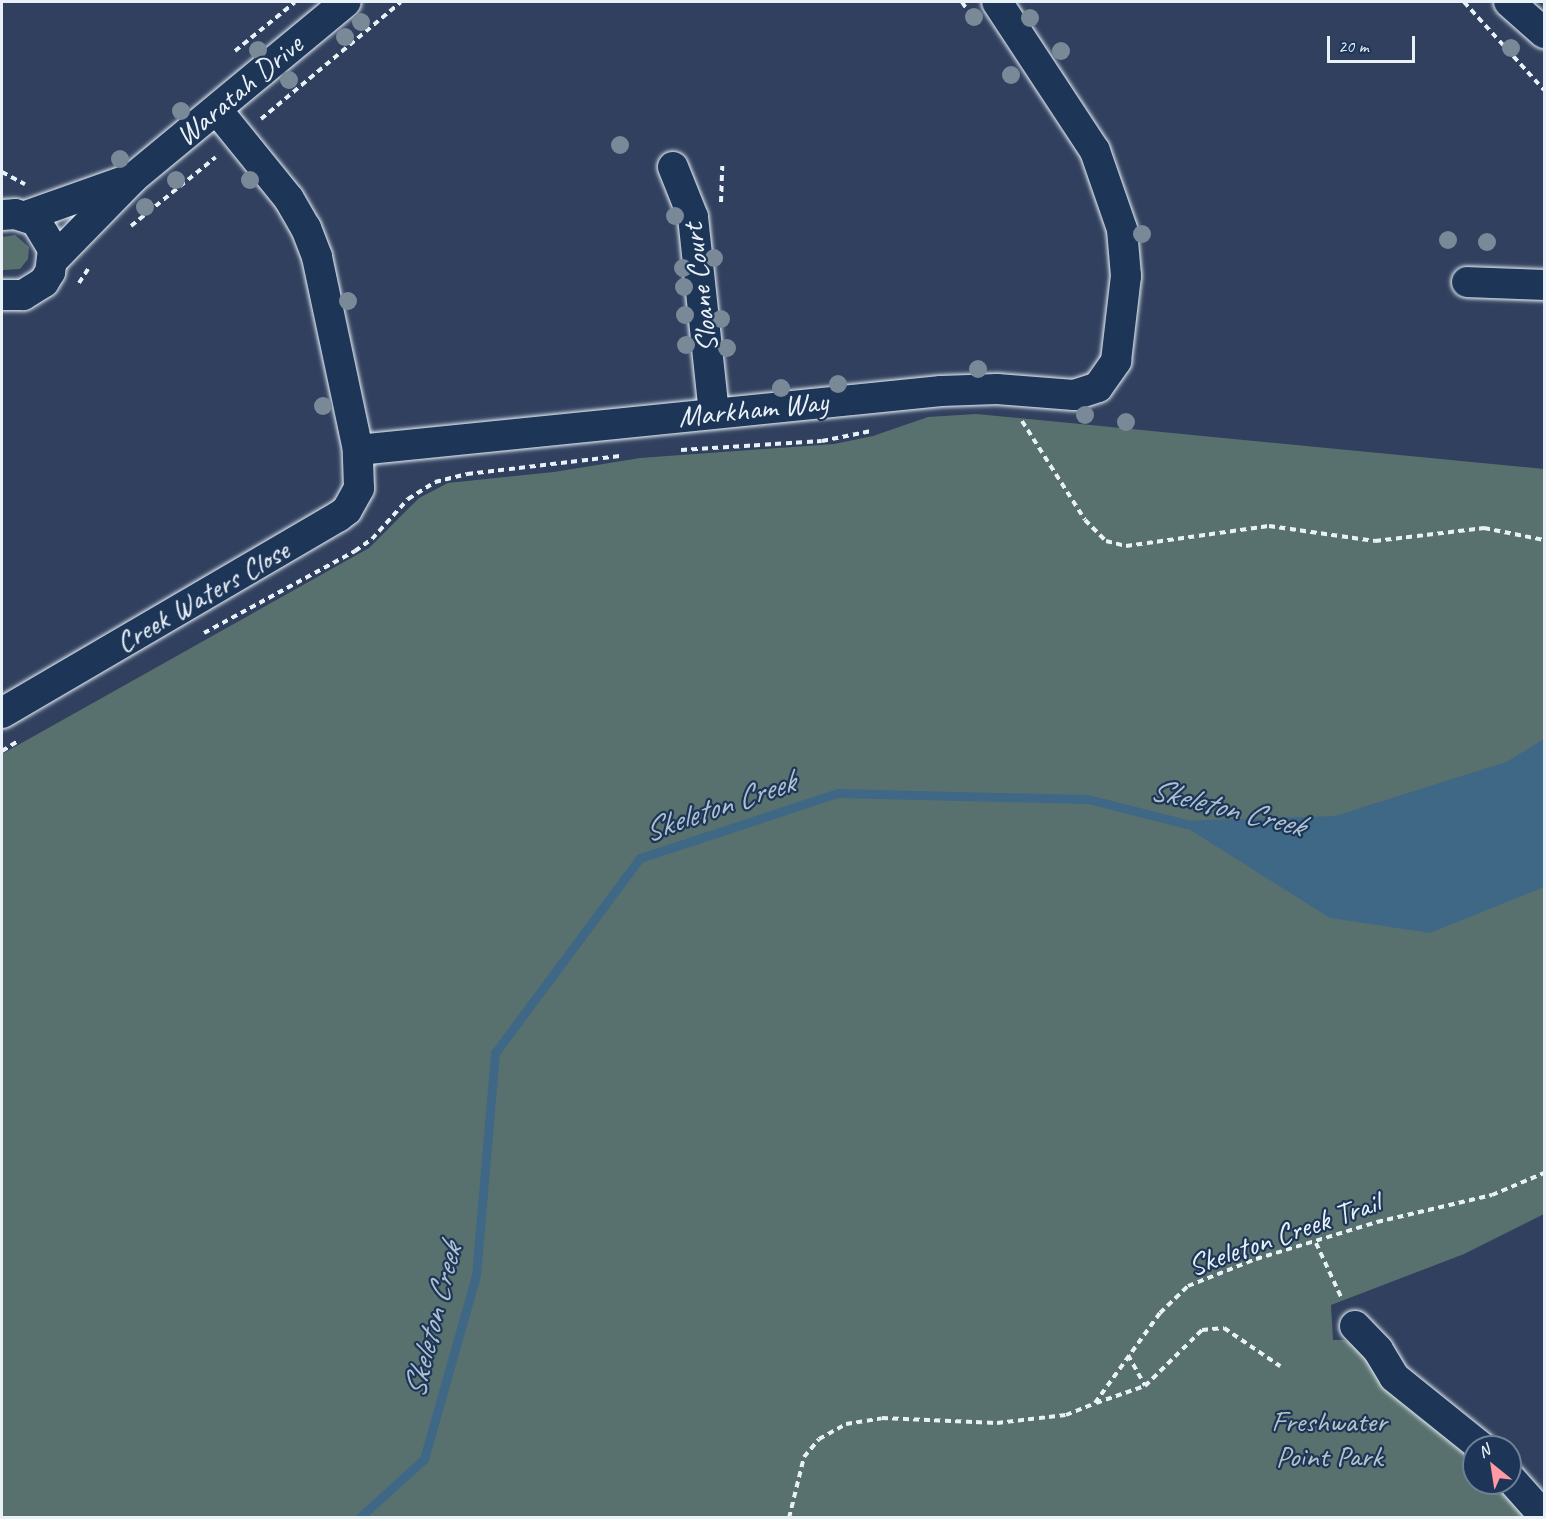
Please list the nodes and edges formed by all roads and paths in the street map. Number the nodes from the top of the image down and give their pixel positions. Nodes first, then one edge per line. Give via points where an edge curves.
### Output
1 (295, 2) edge
2 (346, 2) edge
3 (401, 2) edge
4 (962, 2) edge
5 (996, 2) edge
6 (1464, 2) edge
7 (1509, 2) edge
8 (1537, 2) edge
9 (1545, 12) edge
10 (975, 21) dead end
11 (1545, 33) edge
12 (228, 57) dead end
13 (1545, 90) edge
14 (217, 110) junction
15 (240, 136) junction
16 (226, 163) dead end
17 (673, 167) dead end
18 (2, 172) edge
19 (133, 178) junction
20 (15, 207) edge
21 (129, 227) dead end
22 (96, 259) dead end
23 (53, 260) junction
24 (1467, 282) dead end
25 (1545, 285) edge
26 (76, 287) dead end
27 (2, 295) edge
28 (714, 412) junction
29 (1021, 419) dead end
30 (877, 429) dead end
31 (358, 450) junction
32 (678, 450) dead end
33 (628, 455) dead end
34 (355, 498) junction
35 (392, 516) junction
36 (1545, 540) edge
37 (199, 636) dead end
38 (2, 713) edge
39 (22, 738) dead end
40 (2, 751) edge
41 (1545, 1173) edge
42 (1316, 1243) junction
43 (1355, 1326) joint
44 (1127, 1355) junction
45 (1280, 1366) dead end
46 (1144, 1386) junction
47 (1095, 1403) junction
48 (1466, 1435) edge
49 (1522, 1491) edge
50 (1545, 1516) edge
51 (789, 1518) edge

1 - 12 path
2 - 14 street, Waratah Drive
3 - 15 path
4 - 10 path
5 - 28 street, Markham Way via 1095,151 1115,204 1126,276 1119,348 1112,370 1098,387 1074,395 971,388
6 - 13 path
7 - 11 street
8 - 9 street
14 - 15 street
14 - 19 street, Waratah Drive
15 - 31 street via 289,199 317,256
16 - 21 path via 219,155
17 - 28 street, Sloane Court via 693,217
18 - 20 path
19 - 20 street, Waratah Drive
19 - 23 street, Waratah Drive
20 - 23 street via 36,221 50,238
22 - 26 path
23 - 27 street, Waratah Drive via 44,282 34,290 11,297
24 - 25 street
28 - 31 street, Markham Way
29 - 36 path via 1085,520 1106,541 1126,546 1269,526 1375,541 1484,528
30 - 32 path via 822,441
31 - 34 street via 361,476
33 - 35 path via 449,478 423,488
34 - 35 path
34 - 38 street, Creek Waters Close via 347,510 324,525
35 - 37 path via 355,551
39 - 40 path
41 - 42 path, Skeleton Creek Trail via 1492,1195 1377,1222
42 - 43 path
42 - 44 path, Skeleton Creek Trail via 1256,1259 1188,1286 1160,1312
43 - 48 street via 1378,1350 1394,1377
44 - 46 path
44 - 47 path, Skeleton Creek Trail
45 - 46 path via 1224,1328 1202,1330
46 - 47 path
47 - 51 path via 1066,1415 1026,1421 882,1418 846,1424 819,1439 804,1457
49 - 50 street

